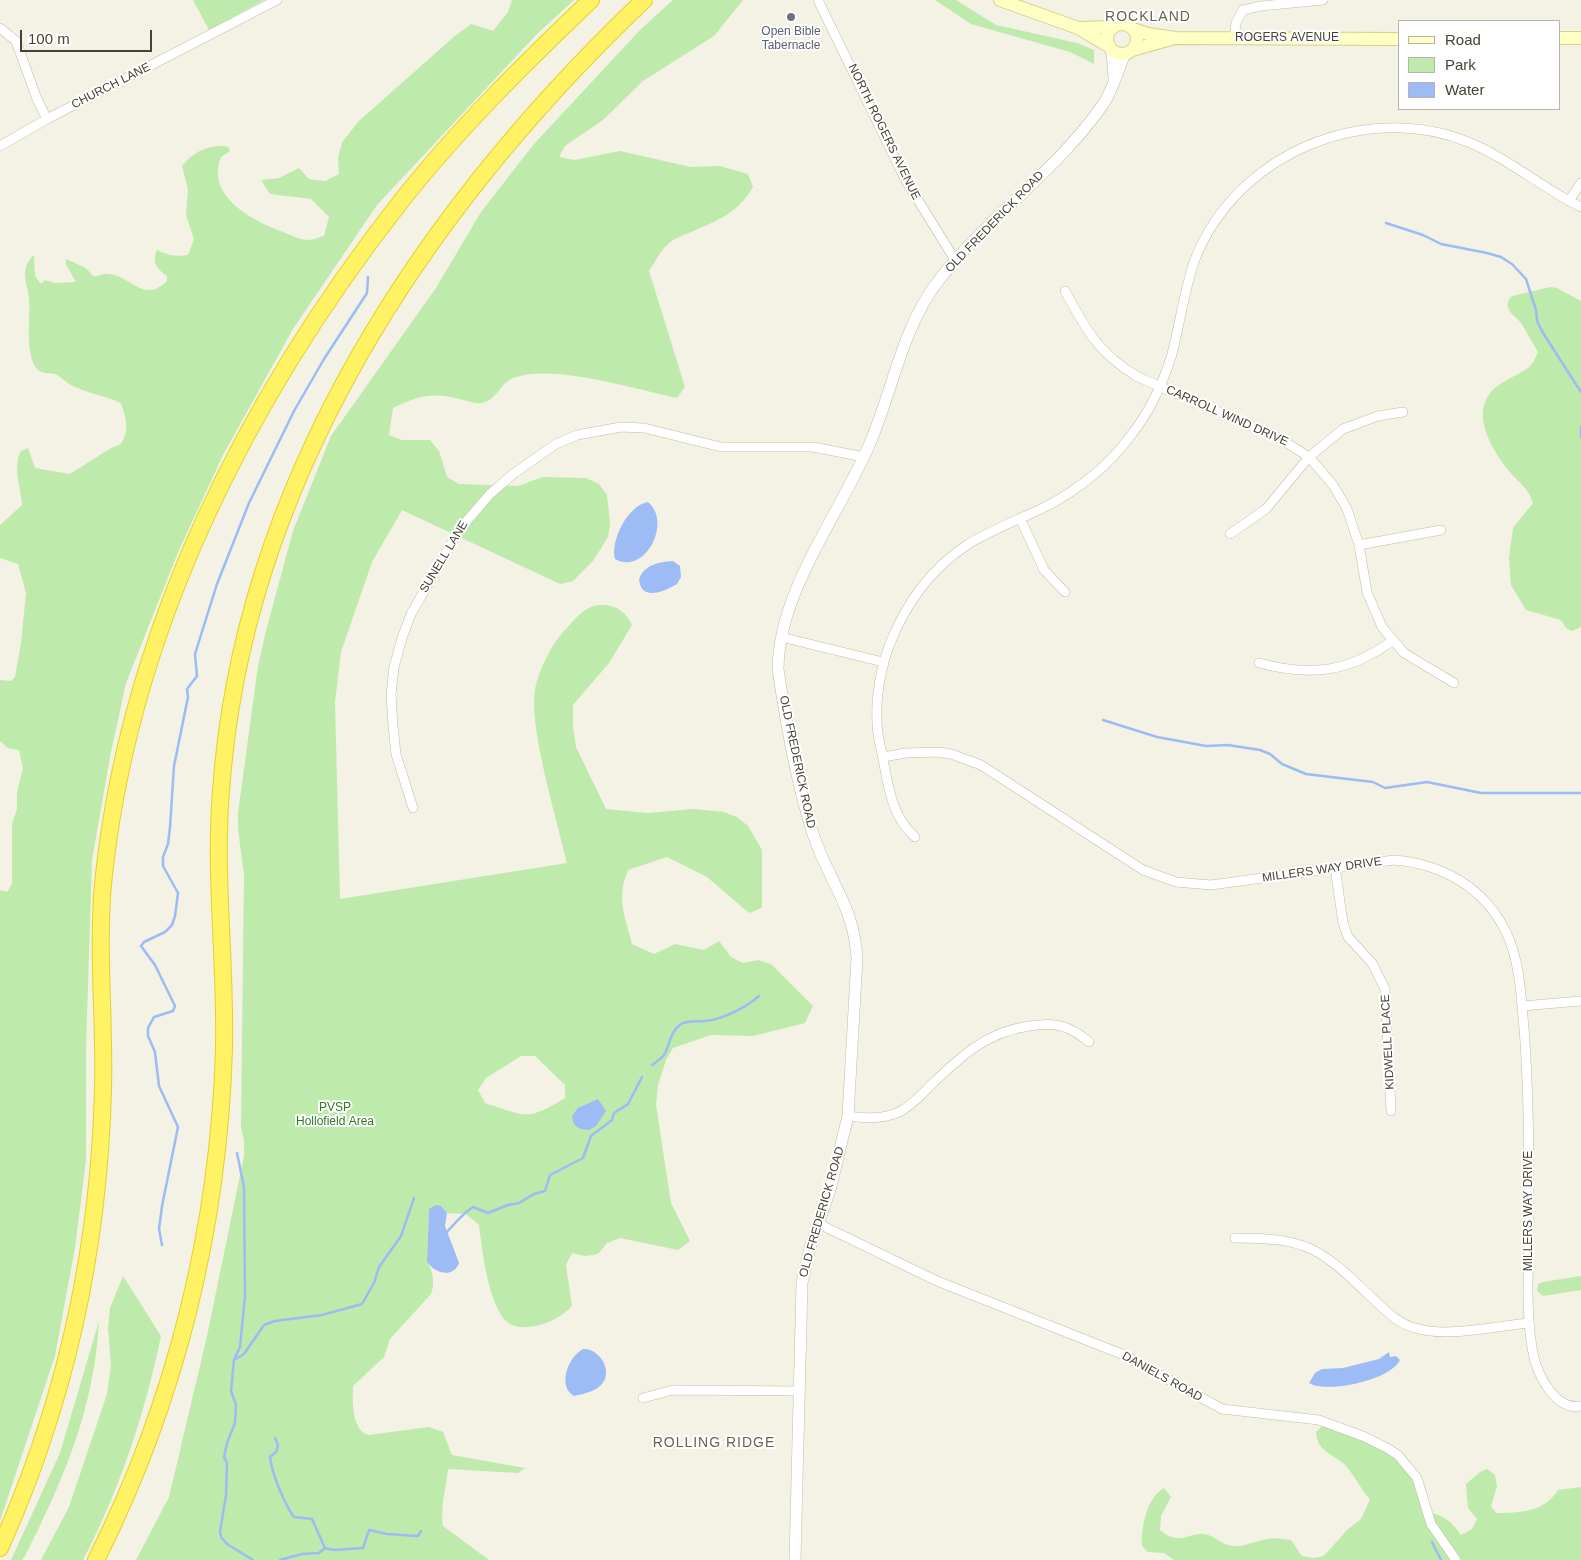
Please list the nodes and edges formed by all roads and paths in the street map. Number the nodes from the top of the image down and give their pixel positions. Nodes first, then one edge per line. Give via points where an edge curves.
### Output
1 (277, 0) edge
2 (592, 0) edge
3 (644, 0) edge
4 (818, 0) edge
5 (1000, 0) edge
6 (1323, 0) edge
7 (1112, 27) junction
8 (0, 28) edge
9 (1078, 28) junction
10 (1133, 29) junction
11 (1175, 38) junction
12 (1234, 38) junction
13 (1561, 38) edge
14 (1581, 38) edge
15 (1398, 39) edge
16 (1119, 50) junction
17 (47, 119) junction
18 (0, 146) edge
19 (1581, 182) edge
20 (1569, 201) junction
21 (1581, 207) edge
22 (955, 260) junction
23 (1065, 291) dead end
24 (1160, 386) junction
25 (1403, 412) dead end
26 (864, 457) junction
27 (1309, 457) junction
28 (1020, 518) junction
29 (1441, 530) dead end
30 (1230, 534) dead end
31 (1359, 545) junction
32 (1065, 592) dead end
33 (781, 636) junction
34 (1392, 641) junction
35 (883, 662) junction
36 (1259, 663) dead end
37 (1454, 683) dead end
38 (883, 757) junction
39 (413, 808) dead end
40 (915, 837) dead end
41 (1335, 867) junction
42 (1581, 1001) edge
43 (1522, 1006) junction
44 (1089, 1042) dead end
45 (1391, 1111) dead end
46 (848, 1116) junction
47 (819, 1224) junction
48 (1235, 1238) dead end
49 (1529, 1323) junction
50 (800, 1392) junction
51 (643, 1398) dead end
52 (1581, 1406) edge
53 (0, 1548) edge
54 (96, 1560) edge
55 (795, 1560) edge
56 (1456, 1560) edge

1 - 17 street, CHURCH LANE
2 - 53 highway via 445,149 404,197 331,297 261,408 201,528 157,635 132,718 107,849 102,932 101,1130 93,1224 82,1288 46,1431
3 - 54 highway via 518,130 439,232 336,398 313,442 266,559 240,659 221,787 218,859 224,1044 218,1142 202,1253 181,1343 157,1417
4 - 22 street, NORTH ROGERS AVENUE via 905,180
5 - 9 main road
6 - 12 street via 1243,10 1238,15
7 - 9 main road
7 - 10 main road via 1124,24
7 - 16 main road via 1106,37
8 - 17 street via 16,41
9 - 16 main road
10 - 11 main road, ROGERS AVENUE
10 - 16 main road via 1137,40
11 - 12 main road, ROGERS AVENUE
11 - 16 main road, ROGERS AVENUE
12 - 15 main road, ROGERS AVENUE
13 - 14 main road
16 - 22 street, OLD FREDERICK ROAD via 1114,81 1104,102 1081,131
17 - 18 street, CHURCH LANE
19 - 20 street
20 - 21 street
20 - 24 street via 1485,150 1426,130 1361,130 1338,134 1293,152 1243,187 1216,220 1187,283 1171,358
22 - 26 street, OLD FREDERICK ROAD via 917,316
23 - 24 street, CARROLL WIND DRIVE via 1099,348 1123,368
24 - 27 street, CARROLL WIND DRIVE via 1278,437
24 - 28 street via 1136,430 1098,472 1066,495
25 - 27 street via 1378,416 1351,426
26 - 33 street, OLD FREDERICK ROAD via 799,584 788,608
26 - 39 street, SUNELL LANE via 806,447 703,444 644,428 622,427 577,435 512,474 459,530 414,607 402,638 392,686 393,726 396,754
27 - 30 street via 1266,509
27 - 31 street, CARROLL WIND DRIVE via 1340,495
28 - 32 street via 1044,570
28 - 35 street via 967,545 929,578 906,610
29 - 31 street
31 - 34 street, CARROLL WIND DRIVE via 1371,604
33 - 35 street
33 - 46 street, OLD FREDERICK ROAD via 778,669 782,697 806,809 821,855 848,909 856,939 857,982
34 - 36 street via 1363,659 1328,670 1294,671
34 - 37 street, CARROLL WIND DRIVE via 1417,662
35 - 38 street via 877,714
38 - 40 street via 898,818
38 - 41 street, MILLERS WAY DRIVE via 938,752 974,762 1143,870 1176,882 1211,885
41 - 43 street, MILLERS WAY DRIVE via 1374,861 1411,861 1446,872 1462,882 1488,905 1507,933 1517,968
41 - 45 street, KIDWELL PLACE via 1345,931 1376,969 1385,989
42 - 43 street
43 - 49 street, MILLERS WAY DRIVE via 1529,1116
44 - 46 street via 1065,1026 1034,1025 1001,1032 968,1050 902,1110 884,1118
46 - 47 street, OLD FREDERICK ROAD
47 - 50 street, OLD FREDERICK ROAD via 802,1282
47 - 56 street, DANIELS ROAD via 937,1281 1124,1355 1222,1409 1319,1420 1387,1448 1398,1455 1417,1478 1431,1524
48 - 49 street via 1289,1240 1313,1249 1334,1261 1388,1313 1416,1329 1445,1332
49 - 52 street, MILLERS WAY DRIVE via 1539,1373 1552,1394 1563,1404 1573,1408
50 - 51 street via 673,1390
50 - 55 street, OLD FREDERICK ROAD

